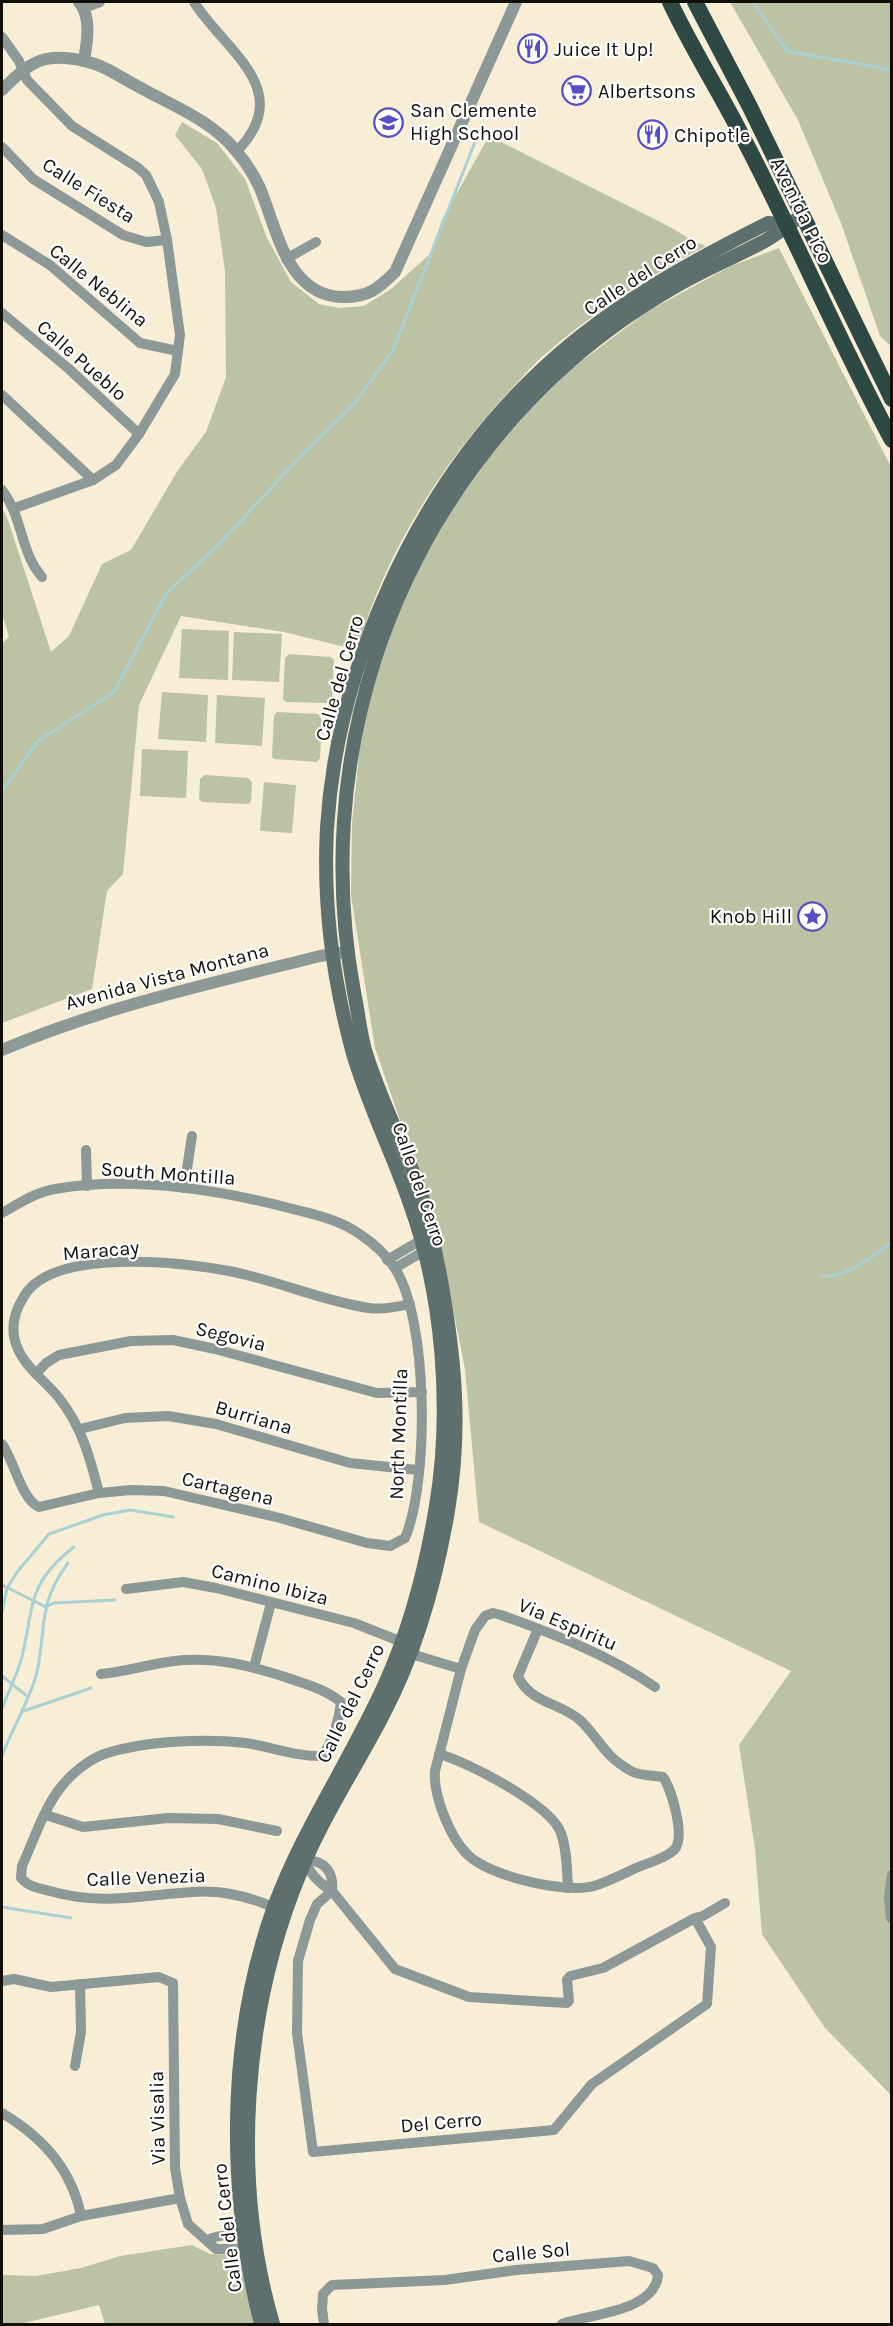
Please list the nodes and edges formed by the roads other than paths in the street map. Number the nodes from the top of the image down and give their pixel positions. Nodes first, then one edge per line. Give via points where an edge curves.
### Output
1 (100, 2) edge
2 (194, 2) edge
3 (516, 2) edge
4 (670, 2) edge
5 (695, 2) edge
6 (81, 5) edge
7 (711, 32) junction
8 (686, 34) junction
9 (2, 38) edge
10 (84, 61) junction
11 (23, 70) junction
12 (2, 90) edge
13 (2, 147) edge
14 (237, 151) junction
15 (802, 216) junction
16 (786, 225) junction
17 (2, 235) edge
18 (167, 240) junction
19 (316, 242) dead end
20 (286, 259) junction
21 (2, 313) edge
22 (178, 351) junction
23 (2, 395) edge
24 (891, 399) edge
25 (139, 434) junction
26 (891, 440) edge
27 (93, 480) junction
28 (2, 490) edge
29 (15, 508) junction
30 (42, 577) dead end
31 (340, 954) junction
32 (2, 1050) edge
33 (192, 1136) dead end
34 (86, 1150) dead end
35 (87, 1186) junction
36 (184, 1188) junction
37 (2, 1214) edge
38 (428, 1244) junction
39 (391, 1264) junction
40 (410, 1304) junction
41 (36, 1374) junction
42 (422, 1392) junction
43 (80, 1429) junction
44 (2, 1444) edge
45 (418, 1470) junction
46 (99, 1493) junction
47 (405, 1538) joint
48 (126, 1589) dead end
49 (271, 1603) junction
50 (538, 1629) junction
51 (406, 1647) junction
52 (254, 1667) junction
53 (461, 1669) junction
54 (101, 1674) dead end
55 (656, 1687) dead end
56 (439, 1754) junction
57 (46, 1815) junction
58 (277, 1831) dead end
59 (301, 1858) junction
60 (891, 1875) edge
61 (568, 1888) junction
62 (332, 1891) junction
63 (724, 1903) dead end
64 (279, 1910) junction
65 (695, 1918) junction
66 (891, 1918) edge
67 (2, 1981) edge
68 (80, 1984) junction
69 (75, 2066) dead end
70 (2, 2113) edge
71 (180, 2198) junction
72 (81, 2216) junction
73 (2, 2230) edge
74 (248, 2242) junction
75 (261, 2325) edge
76 (273, 2325) edge
77 (324, 2325) edge
78 (561, 2325) edge

1 - 6 street
2 - 14 street via 250,71 258,88 257,119
3 - 20 street via 395,272 378,289 357,297 335,297 314,289
4 - 8 highway, Avenida Pico
5 - 7 highway, Avenida Pico
6 - 10 street via 88,26
7 - 8 highway
7 - 15 highway, Avenida Pico
8 - 16 highway, Avenida Pico
9 - 11 street
10 - 11 street via 45,59
10 - 14 street via 217,130
11 - 12 street
11 - 18 street via 27,80 72,126 146,175 159,202
13 - 18 street, Calle Fiesta via 33,179 123,235 146,242
14 - 20 street via 259,187
15 - 16 main road, Calle del Cerro
15 - 24 highway, Avenida Pico
16 - 26 highway, Avenida Pico
16 - 31 main road, Calle del Cerro via 768,223 667,275 578,339 504,407 442,489 384,595 353,685 338,747 327,828 327,888
17 - 22 street, Calle Neblina via 50,265 140,343
18 - 22 street via 180,335
19 - 20 street
21 - 25 street, Calle Pueblo
22 - 25 street via 175,374
23 - 27 street
25 - 27 street via 116,465
27 - 29 street
28 - 29 street
29 - 30 street via 32,566
31 - 32 street, Avenida Vista Montana via 110,1010
31 - 38 main road, Calle del Cerro via 364,1047 422,1196
33 - 36 street
34 - 35 street
35 - 36 street, South Montilla
35 - 37 street, South Montilla via 53,1189
36 - 39 street, South Montilla via 224,1192 334,1221 361,1234
38 - 39 street via 416,1243
38 - 51 main road, Calle del Cerro via 440,1338 443,1455 422,1582
39 - 40 street, North Montilla
40 - 41 street, Maracay via 371,1309 230,1272 180,1264 69,1266 40,1279 27,1290 16,1310 15,1341 22,1359
40 - 42 street, North Montilla
41 - 42 street, Segovia via 60,1355 131,1341 173,1340 377,1393
41 - 43 street, Maracay via 59,1397
42 - 45 street, North Montilla
43 - 45 street, Burriana via 125,1418 168,1416 216,1424 350,1463
43 - 46 street, Maracay
44 - 46 street, Cartagena via 28,1499 39,1506
45 - 47 street, North Montilla via 415,1503
46 - 47 street, Cartagena via 164,1491 367,1543 390,1546
48 - 49 street, Camino Ibiza via 183,1582
49 - 51 street, Camino Ibiza via 354,1623
49 - 52 street
50 - 53 street, Via Espiritu via 497,1614 485,1616 475,1630
50 - 55 street, Via Espiritu via 634,1672
50 - 61 street via 518,1676 522,1686 580,1720 611,1758 634,1773 663,1777 674,1802 679,1840 674,1851 616,1877 594,1886
51 - 53 street, Camino Ibiza via 418,1656
51 - 59 main road, Calle del Cerro via 333,1780
52 - 54 street, Calle Venezia via 208,1659 172,1661
52 - 57 street, Calle Venezia via 330,1693 341,1702 339,1718 323,1756 308,1757 232,1742 140,1746 103,1755 83,1765 60,1788
53 - 56 street
56 - 61 street via 472,1766 553,1820 564,1844
56 - 61 street via 436,1795 468,1855 495,1872
57 - 58 street via 83,1827 168,1818 218,1819
57 - 64 street, Calle Venezia via 22,1866 21,1878 27,1885 66,1896 110,1900 194,1892 222,1894 249,1898
59 - 62 street via 309,1872
59 - 62 street via 329,1870
59 - 64 main road, Calle del Cerro
60 - 66 street
62 - 65 street via 395,1970 469,1997 568,2003 570,1976 603,1968
62 - 65 street, Del Cerro via 317,1904 298,1961 297,2033 313,2152 554,2130 592,2084 706,2004 711,1947
63 - 65 street
64 - 74 main road, Calle del Cerro via 250,2092
67 - 68 street via 14,1979 51,1987
68 - 69 street via 81,2032
68 - 71 street, Via Visalia via 159,1977 173,1983 175,2158
70 - 72 street via 43,2142 60,2162
71 - 72 street
71 - 74 street, Via Visalia via 188,2224 198,2234 208,2240 214,2237
72 - 73 street via 43,2229
74 - 75 main road, Calle del Cerro via 251,2288
74 - 76 main road, Calle del Cerro
77 - 78 street, Calle Sol via 323,2294 332,2285 445,2280 629,2261 653,2268 658,2275 654,2288 629,2305

